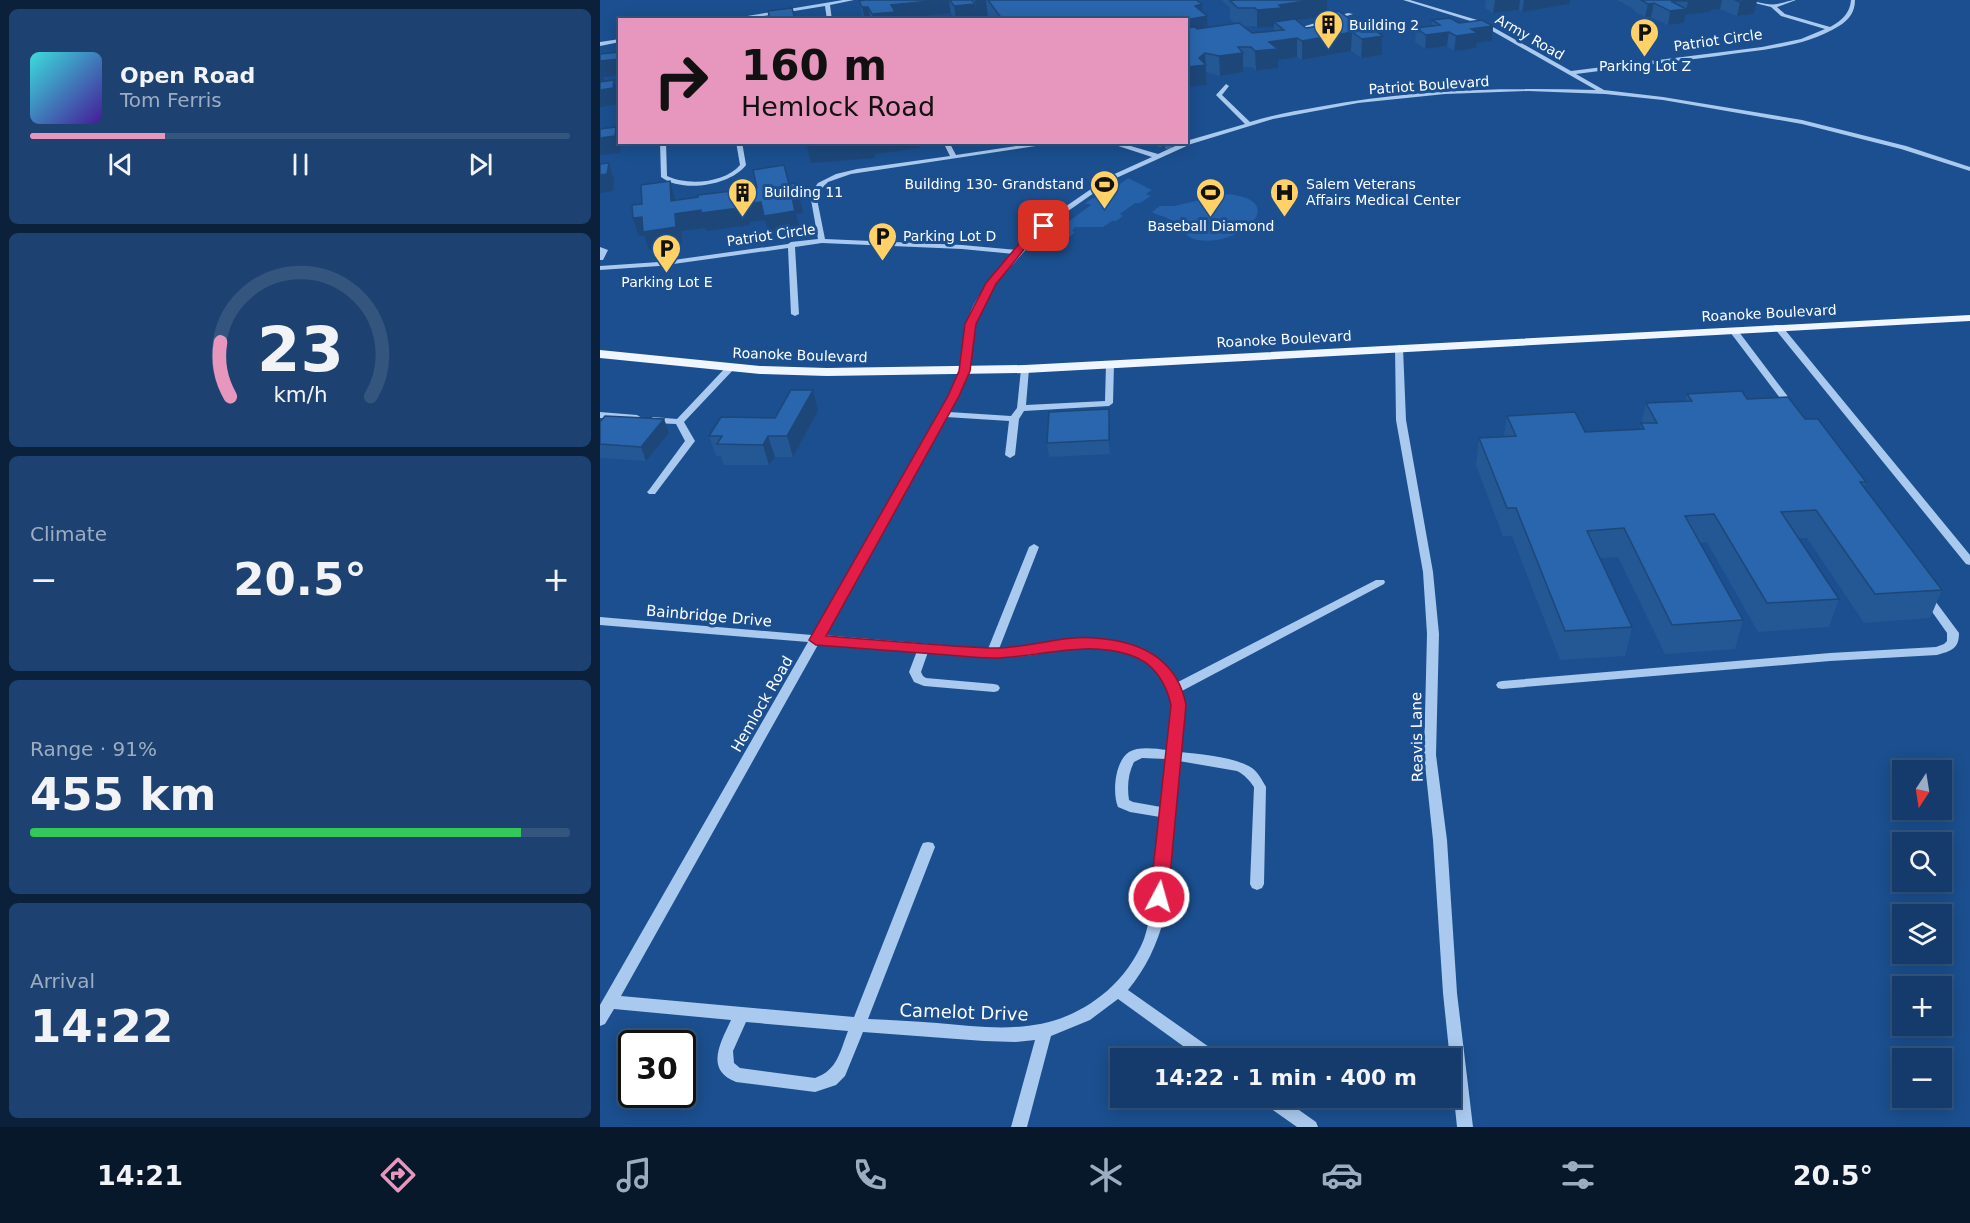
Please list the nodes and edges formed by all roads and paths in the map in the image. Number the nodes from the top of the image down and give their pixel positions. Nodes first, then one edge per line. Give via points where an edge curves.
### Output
1 (852, 0) edge
2 (1405, 0) edge
3 (1745, 0) edge
4 (1794, 0) edge
5 (1853, 0) edge
6 (827, 4) junction
7 (1775, 6) junction
8 (1350, 14) dead end
9 (738, 18) edge
10 (830, 18) edge
11 (1302, 28) edge
12 (1830, 29) junction
13 (618, 40) edge
14 (600, 44) edge
15 (1569, 73) junction
16 (1226, 86) dead end
17 (1605, 92) junction
18 (1249, 124) junction
19 (1188, 143) edge
20 (663, 144) edge
21 (739, 144) edge
22 (947, 144) edge
23 (1046, 144) edge
24 (1115, 144) edge
25 (1185, 144) edge
26 (1156, 156) junction
27 (954, 158) junction
28 (1968, 168) edge
29 (822, 241) junction
30 (791, 244) junction
31 (600, 249) edge
32 (1017, 252) junction
33 (600, 258) edge
34 (600, 268) edge
35 (795, 314) dead end
36 (1970, 318) edge
37 (1778, 327) junction
38 (1733, 330) junction
39 (1398, 348) junction
40 (600, 354) edge
41 (1110, 364) junction
42 (731, 367) junction
43 (1025, 369) junction
44 (965, 371) junction
45 (1022, 408) junction
46 (943, 414) junction
47 (600, 415) edge
48 (1014, 419) junction
49 (1801, 421) edge
50 (679, 422) junction
51 (1010, 455) dead end
52 (652, 492) dead end
53 (1034, 547) dead end
54 (1970, 562) edge
55 (1380, 582) dead end
56 (1919, 587) edge
57 (600, 621) edge
58 (816, 640) junction
59 (924, 648) junction
60 (992, 653) junction
61 (1502, 685) dead end
62 (994, 688) dead end
63 (1175, 689) junction
64 (1173, 756) junction
65 (1167, 813) junction
66 (928, 847) dead end
67 (1257, 884) dead end
68 (1118, 992) junction
69 (610, 1002) junction
70 (741, 1015) junction
71 (600, 1019) edge
72 (859, 1026) junction
73 (1045, 1031) junction
74 (1198, 1048) edge
75 (1283, 1108) edge
76 (1019, 1127) edge
77 (1310, 1127) edge
78 (1465, 1127) edge

1 - 6 street
2 - 15 street, Army Road via 1482,23
3 - 7 street
4 - 7 street
5 - 12 street, Patriot Circle via 1852,11
6 - 9 street
6 - 10 street
7 - 12 street via 1774,10 1783,15
8 - 11 street
12 - 15 street, Patriot Circle via 1807,38 1738,52
13 - 14 street
15 - 17 street, Army Road
16 - 18 street via 1219,95
17 - 18 street, Patriot Boulevard via 1410,95 1317,108
17 - 28 street, Patriot Boulevard via 1785,118 1900,145
18 - 19 street, Patriot Boulevard
20 - 21 street via 664,177 688,184 714,181 741,168 744,163
22 - 27 street
23 - 27 street
24 - 26 street
25 - 26 street, Patriot Boulevard
26 - 32 street, Patriot Boulevard via 1078,198
27 - 29 street via 857,171 822,184 813,194
29 - 30 street, Patriot Circle
29 - 32 street, Patriot Circle
30 - 34 street, Patriot Circle via 659,264
30 - 35 street
31 - 33 street via 604,250
32 - 44 street, Patriot Boulevard via 991,283 970,324
36 - 37 main road, Roanoke Boulevard
37 - 38 main road, Roanoke Boulevard
37 - 54 street
38 - 39 main road, Roanoke Boulevard
38 - 49 street
39 - 41 main road, Roanoke Boulevard
39 - 78 street, Reavis Lane via 1401,420 1428,572 1433,634 1430,755
40 - 42 main road, Roanoke Boulevard
41 - 43 main road, Roanoke Boulevard
41 - 45 street via 1109,404
42 - 44 main road, Roanoke Boulevard via 827,372
42 - 50 street
43 - 44 main road, Roanoke Boulevard
43 - 45 street
44 - 46 street, Hemlock Road
45 - 48 street
46 - 48 street
46 - 58 street, Hemlock Road
47 - 50 street
48 - 51 street
50 - 52 street via 690,441
53 - 60 street
55 - 63 street
56 - 61 street via 1953,633 1953,642 1948,647 1937,651
57 - 58 street, Bainbridge Drive
58 - 59 street
58 - 69 street, Hemlock Road
59 - 60 street
59 - 62 street via 915,672 918,679
60 - 63 street via 1095,642 1118,646 1154,661
63 - 64 street, Camelot Drive via 1178,705
64 - 65 street, Camelot Drive
64 - 65 street via 1134,755 1127,761 1121,794 1123,803 1130,807
64 - 67 street via 1242,768 1254,776 1260,787
65 - 68 street, Camelot Drive via 1152,940 1139,967
66 - 72 street
68 - 73 street, Camelot Drive via 1078,1019
68 - 74 street
69 - 70 street, Camelot Drive
69 - 71 street, Hemlock Road
70 - 72 street, Camelot Drive
70 - 72 street via 725,1051 726,1066 735,1075 815,1085 840,1071
72 - 73 street, Camelot Drive via 1017,1035
73 - 76 street
75 - 77 street

